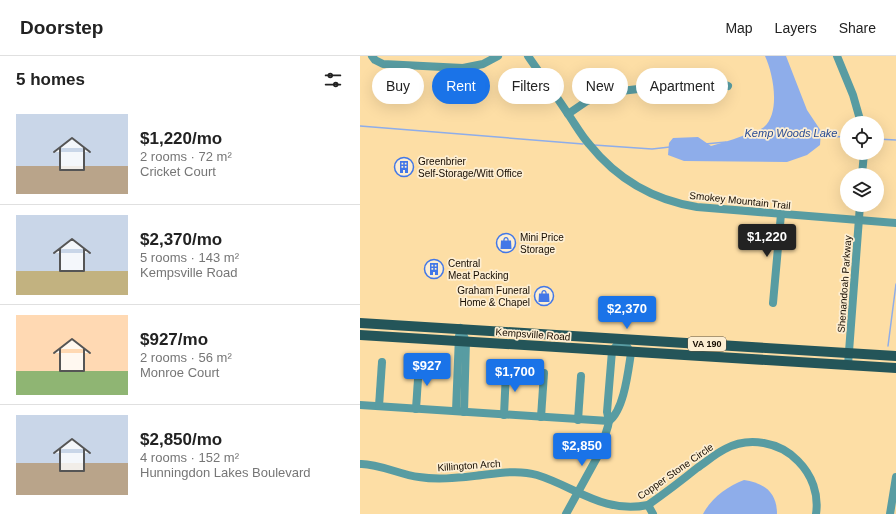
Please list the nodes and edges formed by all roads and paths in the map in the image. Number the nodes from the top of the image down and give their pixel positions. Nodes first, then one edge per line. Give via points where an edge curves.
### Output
1 (372, 56) edge
2 (498, 56) edge
3 (528, 56) edge
4 (837, 56) edge
5 (636, 89) edge
6 (568, 114) junction
7 (859, 116) edge
8 (859, 212) edge
9 (781, 214) junction
10 (858, 221) junction
11 (896, 223) edge
12 (773, 303) dead end
13 (360, 323) edge
14 (460, 328) junction
15 (360, 335) edge
16 (622, 338) junction
17 (463, 341) junction
18 (612, 351) junction
19 (631, 353) junction
20 (849, 353) junction
21 (896, 356) edge
22 (382, 362) dead end
23 (419, 364) dead end
24 (848, 365) junction
25 (896, 368) edge
26 (506, 371) dead end
27 (544, 373) dead end
28 (580, 376) dead end
29 (360, 405) edge
30 (379, 406) junction
31 (416, 409) junction
32 (460, 412) junction
33 (504, 414) junction
34 (541, 417) junction
35 (578, 420) junction
36 (609, 422) junction
37 (360, 464) edge
38 (896, 477) edge
39 (576, 495) junction
40 (895, 495) edge
41 (648, 504) junction
42 (566, 514) edge
43 (653, 514) edge
44 (816, 514) edge
45 (890, 514) edge

1 - 2 street via 383,64 463,68 483,64
3 - 6 street, Smokey Mountain Trail
4 - 7 street
5 - 6 street via 612,92 587,101
6 - 9 street, Smokey Mountain Trail via 605,162 644,190 666,200 686,205
8 - 10 street, Shenandoah Parkway
9 - 10 street, Smokey Mountain Trail
9 - 12 street
10 - 11 street, Smokey Mountain Trail
10 - 20 street, Shenandoah Parkway
13 - 14 main road, Kempsville Road / VA 190
14 - 16 main road, Kempsville Road / VA 190
14 - 17 street
15 - 17 main road, Kempsville Road / VA 190
16 - 18 street
16 - 19 street
16 - 20 main road, Kempsville Road / VA 190
17 - 18 main road, Kempsville Road / VA 190
17 - 32 street
18 - 19 main road, Kempsville Road / VA 190
18 - 36 street via 606,412
19 - 24 main road, Kempsville Road / VA 190
19 - 36 street via 627,382 615,417
20 - 21 main road, Kempsville Road / VA 190
20 - 24 street, Shenandoah Parkway
22 - 30 street
23 - 31 street
24 - 25 main road, Kempsville Road / VA 190
26 - 33 street
27 - 34 street
28 - 35 street
29 - 30 street
30 - 31 street
31 - 32 street
32 - 33 street
33 - 34 street
34 - 35 street
35 - 36 street
36 - 39 street via 606,437 593,468
37 - 39 street, Killington Arch via 420,478 518,472 555,482
38 - 40 street
39 - 41 street, Copper Stone Circle via 594,507 615,512 628,512
39 - 42 street
40 - 45 street
41 - 43 street
41 - 44 street, Copper Stone Circle via 725,449 757,442 784,450 796,458 811,479 815,490

